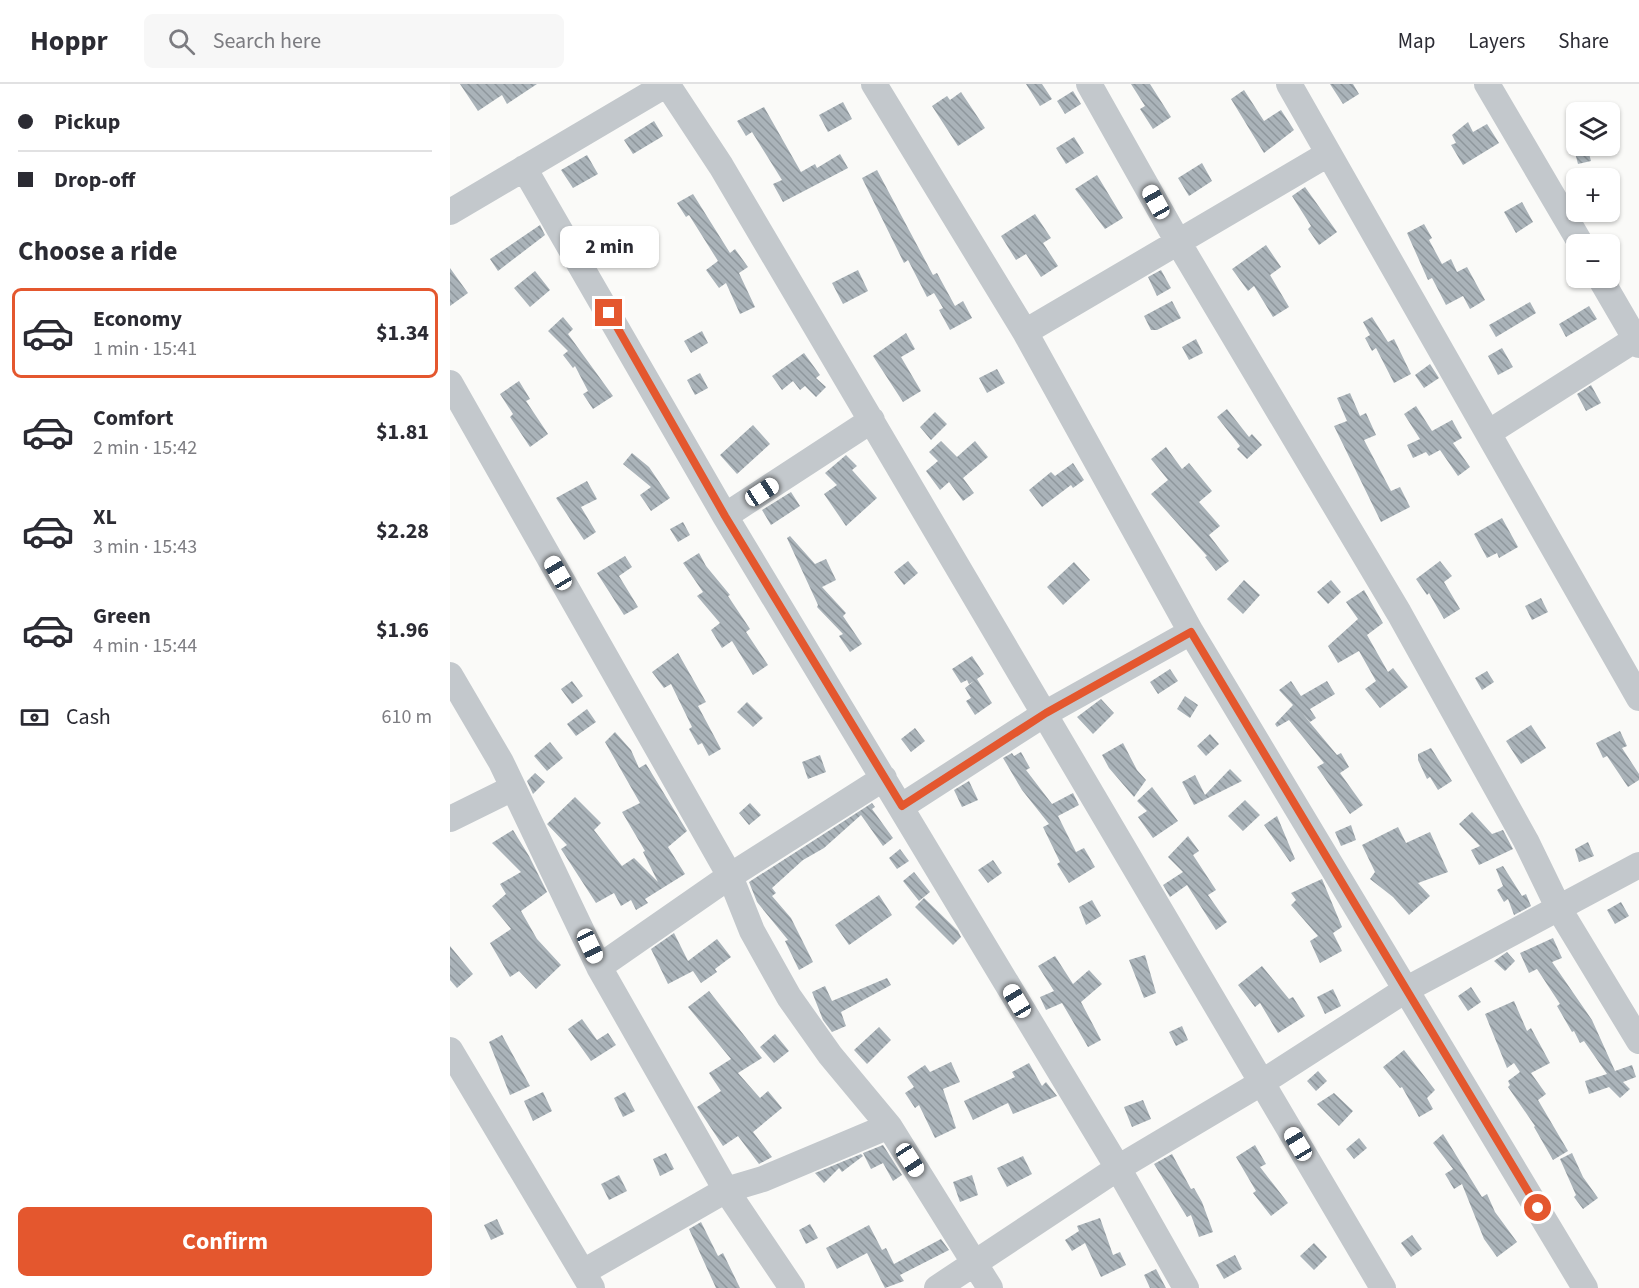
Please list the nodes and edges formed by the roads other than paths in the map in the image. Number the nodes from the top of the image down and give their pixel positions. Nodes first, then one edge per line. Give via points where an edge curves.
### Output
1 (667, 84) edge
2 (874, 84) edge
3 (1089, 84) edge
4 (1289, 84) edge
5 (1487, 84) edge
6 (1328, 154) junction
7 (524, 168) junction
8 (450, 212) edge
9 (1575, 234) edge
10 (1178, 242) junction
11 (1606, 288) edge
12 (1025, 332) junction
13 (1638, 341) edge
14 (452, 390) edge
15 (872, 420) junction
16 (1488, 433) junction
17 (725, 516) junction
18 (1191, 632) junction
19 (450, 675) edge
20 (1639, 698) edge
21 (1046, 713) junction
22 (884, 778) junction
23 (513, 788) junction
24 (902, 806) junction
25 (450, 819) edge
26 (1639, 865) edge
27 (730, 876) junction
28 (1559, 909) junction
29 (599, 967) junction
30 (1407, 989) junction
31 (1639, 1041) edge
32 (450, 1050) edge
33 (1261, 1083) junction
34 (889, 1126) junction
35 (1118, 1168) junction
36 (726, 1190) junction
37 (976, 1264) junction
38 (588, 1280) edge
39 (792, 1288) edge
40 (937, 1288) edge
41 (990, 1288) edge
42 (1186, 1288) edge
43 (1383, 1288) edge
44 (1585, 1288) edge

1 - 7 street
1 - 15 street via 721,166
2 - 12 street
3 - 10 street
4 - 6 street
5 - 9 street
6 - 10 street
6 - 16 street
7 - 8 street
7 - 17 street
10 - 12 street
10 - 28 street via 1399,613 1526,841
11 - 13 street
12 - 18 street
13 - 16 street
14 - 27 street
15 - 17 street
15 - 21 street
16 - 20 street
17 - 22 street
18 - 21 street
18 - 30 street
19 - 23 street
21 - 24 street
21 - 33 street
22 - 24 street
22 - 27 street
23 - 25 street
23 - 29 street
24 - 35 street
26 - 28 street
27 - 29 street
27 - 34 street via 752,931 789,997 830,1055
28 - 30 street
28 - 31 street
29 - 36 street
30 - 33 street
30 - 44 street
32 - 38 street
33 - 35 street
33 - 43 street
34 - 36 street via 763,1179
34 - 37 street
35 - 37 street
35 - 42 street
36 - 38 street
36 - 39 street
37 - 40 street
37 - 41 street

